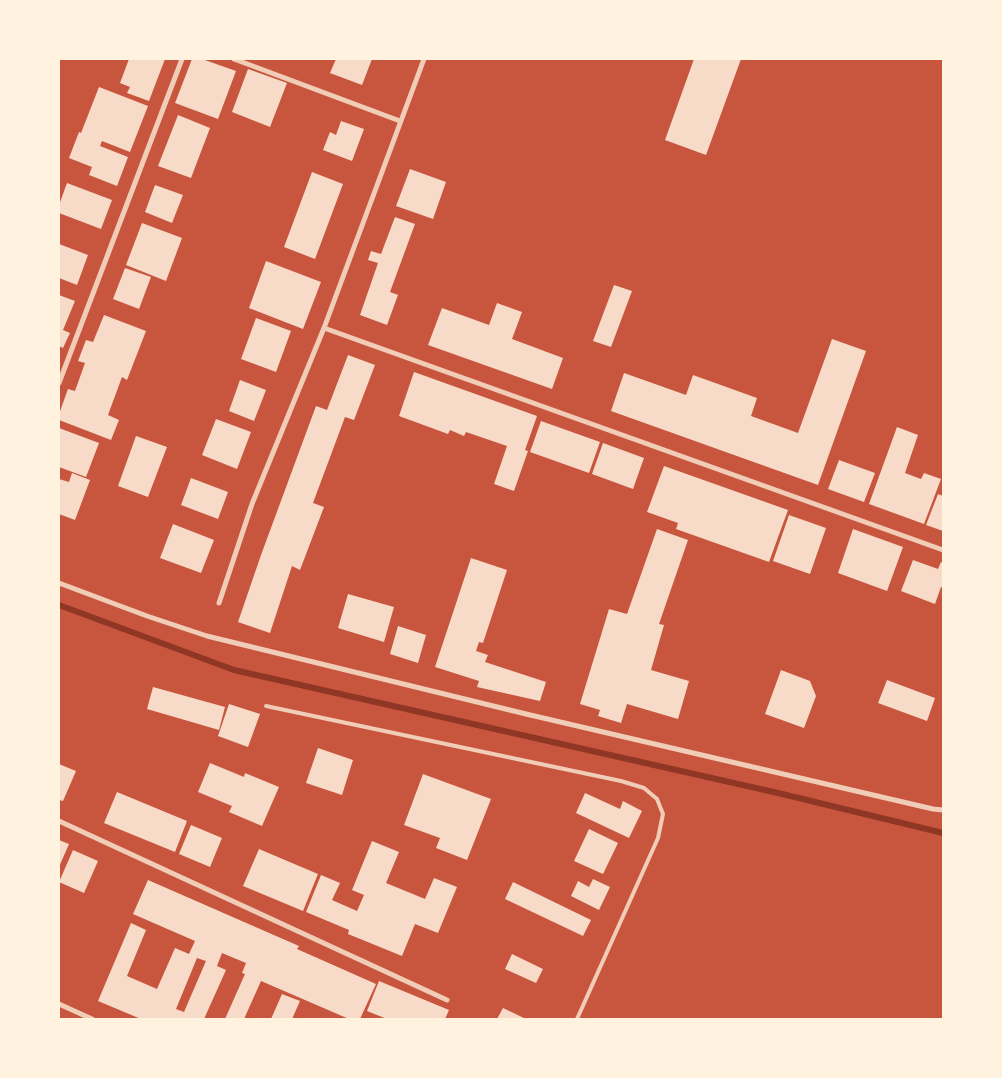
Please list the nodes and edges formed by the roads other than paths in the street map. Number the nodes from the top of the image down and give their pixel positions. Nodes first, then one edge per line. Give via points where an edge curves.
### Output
1 (182, 59) edge
2 (234, 59) edge
3 (424, 59) edge
4 (400, 121) junction
5 (324, 328) junction
6 (59, 384) edge
7 (943, 550) edge
8 (59, 583) edge
9 (219, 603) dead end
10 (266, 706) dead end
11 (943, 810) edge
12 (59, 822) edge
13 (446, 1000) dead end
14 (59, 1004) edge
15 (92, 1019) edge
16 (577, 1019) edge

1 - 6 street
2 - 4 street
3 - 4 street
4 - 5 street
5 - 7 street
5 - 9 street via 252,504
8 - 11 street via 207,636 526,714
10 - 16 lane via 621,781 644,788 657,799 663,814 658,838
12 - 13 street
14 - 15 street

